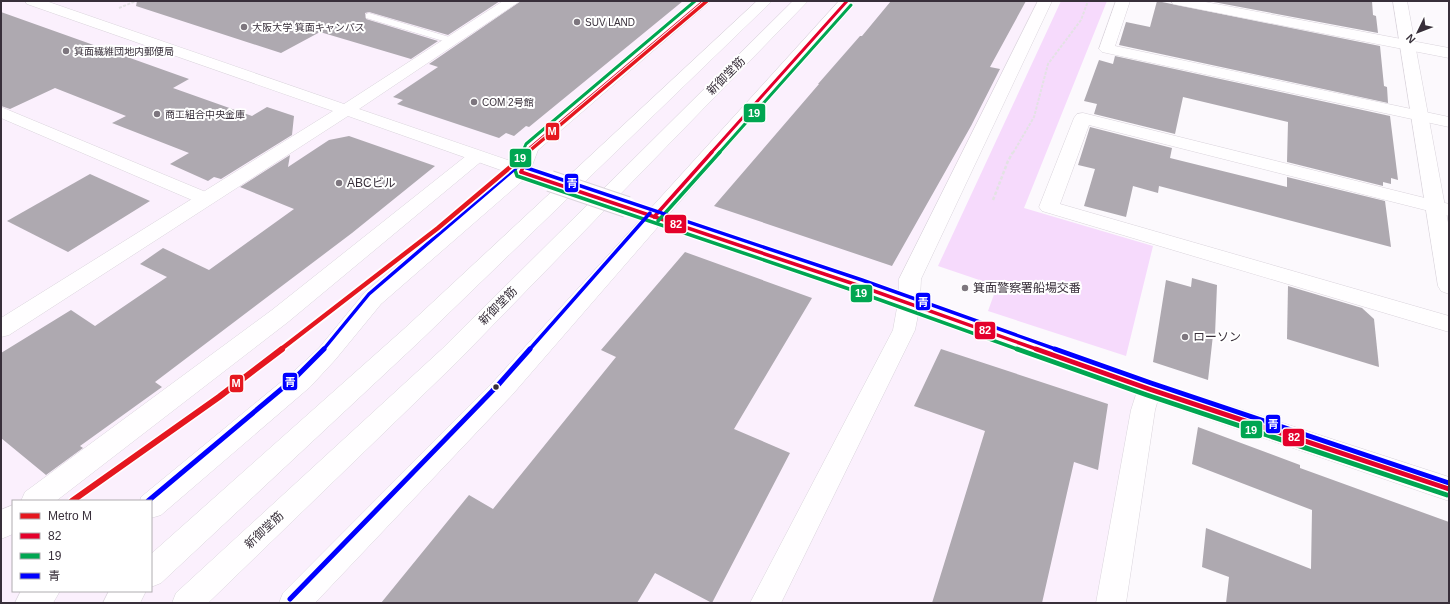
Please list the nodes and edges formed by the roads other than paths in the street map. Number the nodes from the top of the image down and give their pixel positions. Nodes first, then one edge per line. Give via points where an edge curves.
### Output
1 (32, 1) edge
2 (513, 1) edge
3 (704, 1) edge
4 (766, 1) edge
5 (800, 1) edge
6 (847, 1) edge
7 (1045, 1) edge
8 (1122, 1) edge
9 (1178, 1) edge
10 (1400, 1) edge
11 (369, 16) dead end
12 (453, 41) junction
13 (1407, 44) junction
14 (1449, 52) edge
15 (345, 110) junction
16 (1, 112) edge
17 (1420, 116) junction
18 (1449, 122) edge
19 (476, 156) junction
20 (521, 172) junction
21 (206, 199) junction
22 (1442, 208) edge
23 (654, 217) junction
24 (1449, 286) edge
25 (909, 304) junction
26 (6, 320) edge
27 (1449, 324) edge
28 (1149, 389) junction
29 (1449, 489) edge
30 (36, 500) edge
31 (152, 505) edge
32 (12, 519) edge
33 (1, 526) edge
34 (152, 572) edge
35 (44, 592) edge
36 (130, 592) edge
37 (30, 603) edge
38 (118, 603) edge
39 (187, 603) edge
40 (294, 603) edge
41 (765, 603) edge
42 (1111, 603) edge

1 - 15 main road
2 - 12 main road
3 - 20 main road via 530,148
4 - 34 main road via 413,334
5 - 39 main road, 新御堂筋 via 450,356
6 - 23 main road
7 - 25 main road via 910,279
8 - 17 main road via 1107,49
9 - 13 main road
10 - 13 main road
11 - 12 lane
12 - 15 main road
13 - 14 main road
13 - 17 main road
15 - 19 main road
15 - 21 main road
16 - 21 main road
17 - 18 main road
17 - 22 main road
19 - 20 main road
19 - 30 main road via 280,316
20 - 23 main road, bridge
20 - 31 main road via 373,298 327,354 301,380
21 - 26 main road
22 - 24 main road
22 - 27 main road via 1083,118 1050,207
23 - 25 main road
23 - 40 main road via 503,388
25 - 28 main road
25 - 41 main road via 904,330
28 - 29 main road
28 - 42 main road via 1143,410
32 - 33 main road
35 - 37 main road
36 - 38 main road

